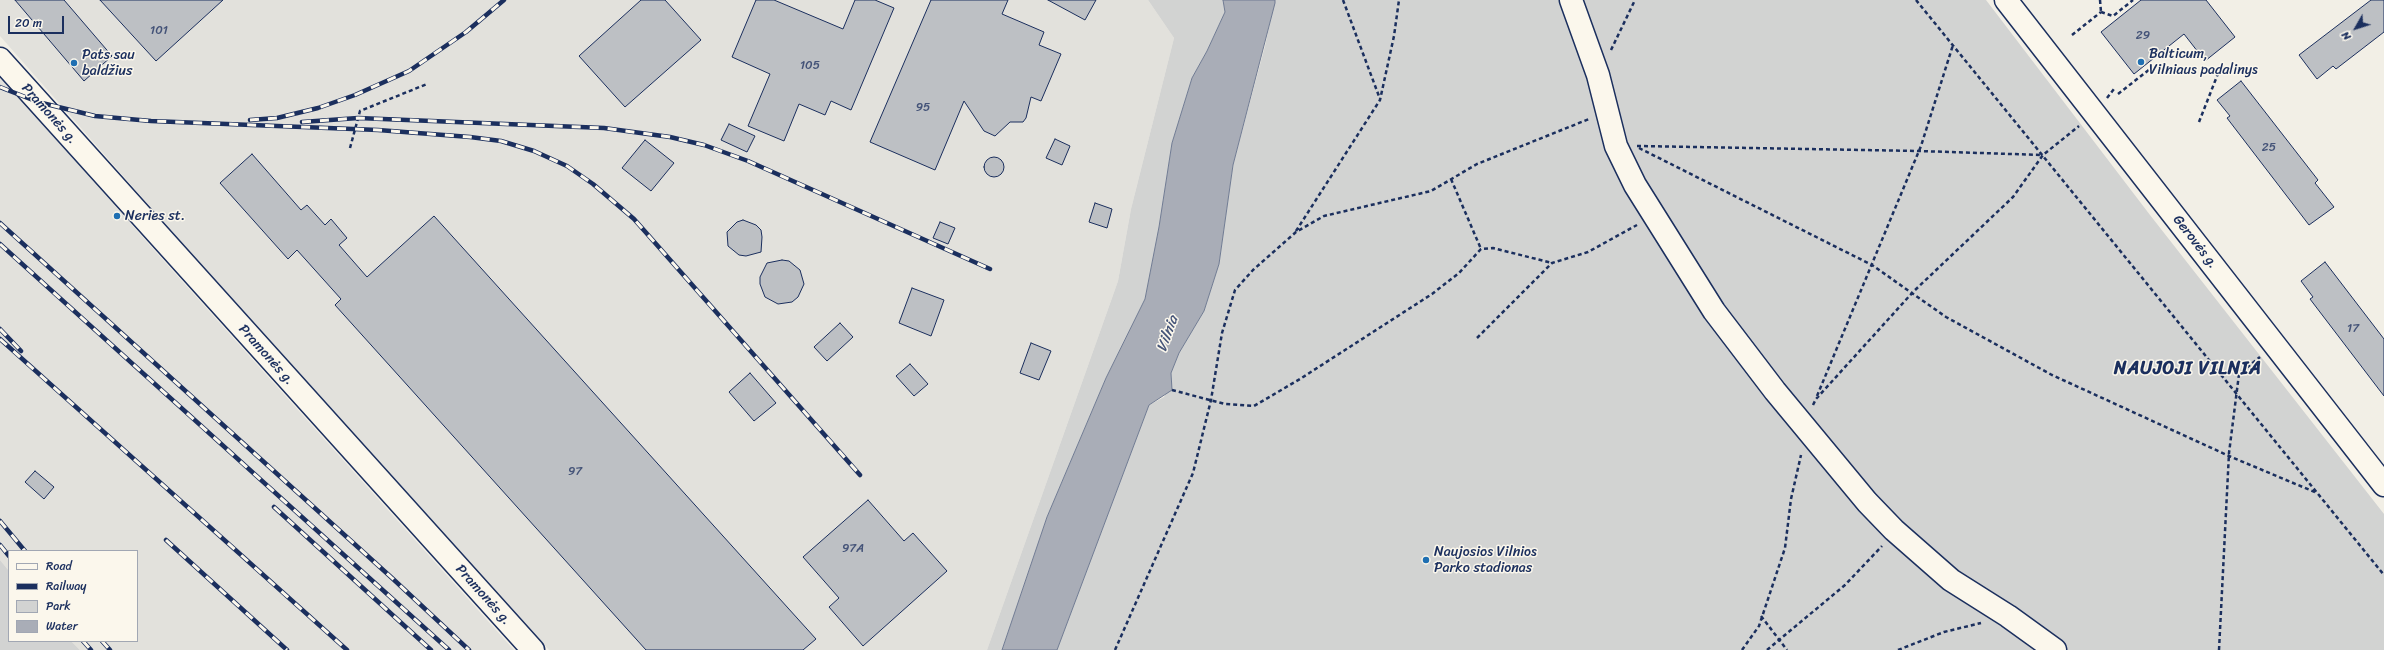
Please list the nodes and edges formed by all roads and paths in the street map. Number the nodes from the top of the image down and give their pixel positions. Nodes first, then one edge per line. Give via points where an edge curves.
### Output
1 (1343, 0) edge
2 (1399, 0) edge
3 (1571, 0) edge
4 (1635, 0) edge
5 (1916, 0) edge
6 (2006, 0) edge
7 (2100, 0) edge
8 (2133, 0) edge
9 (2101, 12) junction
10 (2072, 35) dead end
11 (1953, 45) junction
12 (0, 59) edge
13 (2150, 69) dead end
14 (2218, 71) dead end
15 (1598, 75) junction
16 (426, 84) dead end
17 (2118, 94) dead end
18 (1380, 100) junction
19 (1606, 113) junction
20 (2199, 122) dead end
21 (2082, 123) dead end
22 (1626, 146) junction
23 (350, 148) dead end
24 (1919, 151) junction
25 (2043, 155) junction
26 (1451, 179) junction
27 (1655, 216) junction
28 (1296, 232) junction
29 (1481, 249) junction
30 (1552, 263) junction
31 (1872, 265) junction
32 (1914, 292) junction
33 (1477, 338) dead end
34 (2275, 345) junction
35 (1172, 390) dead end
36 (2236, 393) junction
37 (1816, 399) junction
38 (1211, 400) junction
39 (1806, 428) junction
40 (2229, 456) junction
41 (2384, 485) edge
42 (2317, 493) junction
43 (1894, 530) junction
44 (2384, 575) edge
45 (1761, 616) junction
46 (2008, 616) junction
47 (1780, 640) junction
48 (533, 650) edge
49 (1115, 650) edge
50 (1742, 650) edge
51 (1767, 650) edge
52 (1787, 650) edge
53 (1898, 650) edge
54 (2055, 650) edge
55 (2219, 650) edge

1 - 18 path
2 - 18 path
3 - 15 street
4 - 15 path
5 - 11 path
6 - 34 street, Gerovės g.
7 - 9 path
8 - 9 path via 2113,16
9 - 10 path
11 - 24 path
11 - 25 path
12 - 48 street, Pramonės g.
13 - 17 path
14 - 20 path
15 - 19 street
16 - 23 path via 360,111
18 - 28 path
19 - 22 street
19 - 26 path via 1477,164
21 - 25 path
22 - 24 path
22 - 27 street via 1635,185
22 - 31 path
24 - 25 path
24 - 31 path
25 - 32 path via 2013,197
25 - 36 path
26 - 28 path via 1431,191 1324,216
26 - 29 path
27 - 30 path via 1588,252
27 - 39 street via 1714,311
28 - 38 path via 1253,270 1235,290 1222,333
29 - 30 path via 1493,248
29 - 38 path via 1459,273 1432,294 1254,406 1225,404
30 - 33 path
31 - 32 path
31 - 37 path
32 - 37 path
32 - 40 path via 1946,317 2052,375
34 - 36 path via 2239,374
34 - 41 street, Gerovės g.
35 - 38 path
36 - 40 path
36 - 42 path
37 - 39 path
38 - 49 path via 1193,473
39 - 43 street via 1867,502
39 - 45 path via 1791,499 1785,548
40 - 42 path
40 - 55 path
42 - 44 path
43 - 46 street via 1951,580
43 - 47 path via 1874,557 1845,585
45 - 47 path
45 - 50 path via 1758,626
46 - 53 path via 1944,632
46 - 54 street
47 - 51 path
47 - 52 path

